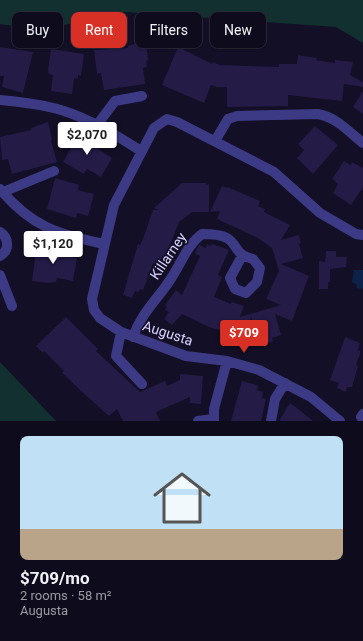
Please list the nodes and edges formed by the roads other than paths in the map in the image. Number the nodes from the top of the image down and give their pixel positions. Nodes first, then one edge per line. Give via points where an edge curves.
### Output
1 (142, 96) dead end
2 (0, 100) edge
3 (98, 125) junction
4 (215, 141) junction
5 (363, 143) edge
6 (142, 151) junction
7 (54, 171) dead end
8 (1, 191) edge
9 (0, 232) edge
10 (363, 235) edge
11 (104, 244) junction
12 (0, 256) edge
13 (242, 256) dead end
14 (0, 275) edge
15 (12, 306) dead end
16 (122, 332) junction
17 (133, 337) junction
18 (227, 361) junction
19 (285, 383) junction
20 (142, 384) dead end
21 (214, 420) edge
22 (198, 421) edge
23 (271, 421) edge
24 (340, 421) edge

1 - 3 street via 115,101
2 - 3 street via 62,110
3 - 6 street
4 - 5 street via 228,120 237,116 318,114 340,124
4 - 6 street, Augusta via 167,119 154,128
4 - 10 street via 274,172 320,213 356,234
6 - 11 street, Augusta via 114,205
7 - 8 street
8 - 11 street via 19,209 48,229 73,238
9 - 12 street via 6,237 8,244
11 - 16 street, Augusta via 92,299 94,310 100,318
13 - 17 street, Killarney via 228,238 202,234 195,239 172,277 138,322
14 - 15 street
16 - 17 street, Augusta
16 - 20 street via 116,356
17 - 18 street, Augusta via 186,356
18 - 19 street, Augusta via 259,370
18 - 21 street via 214,409
19 - 23 street via 275,399
19 - 24 street, Augusta via 311,397
21 - 22 street

